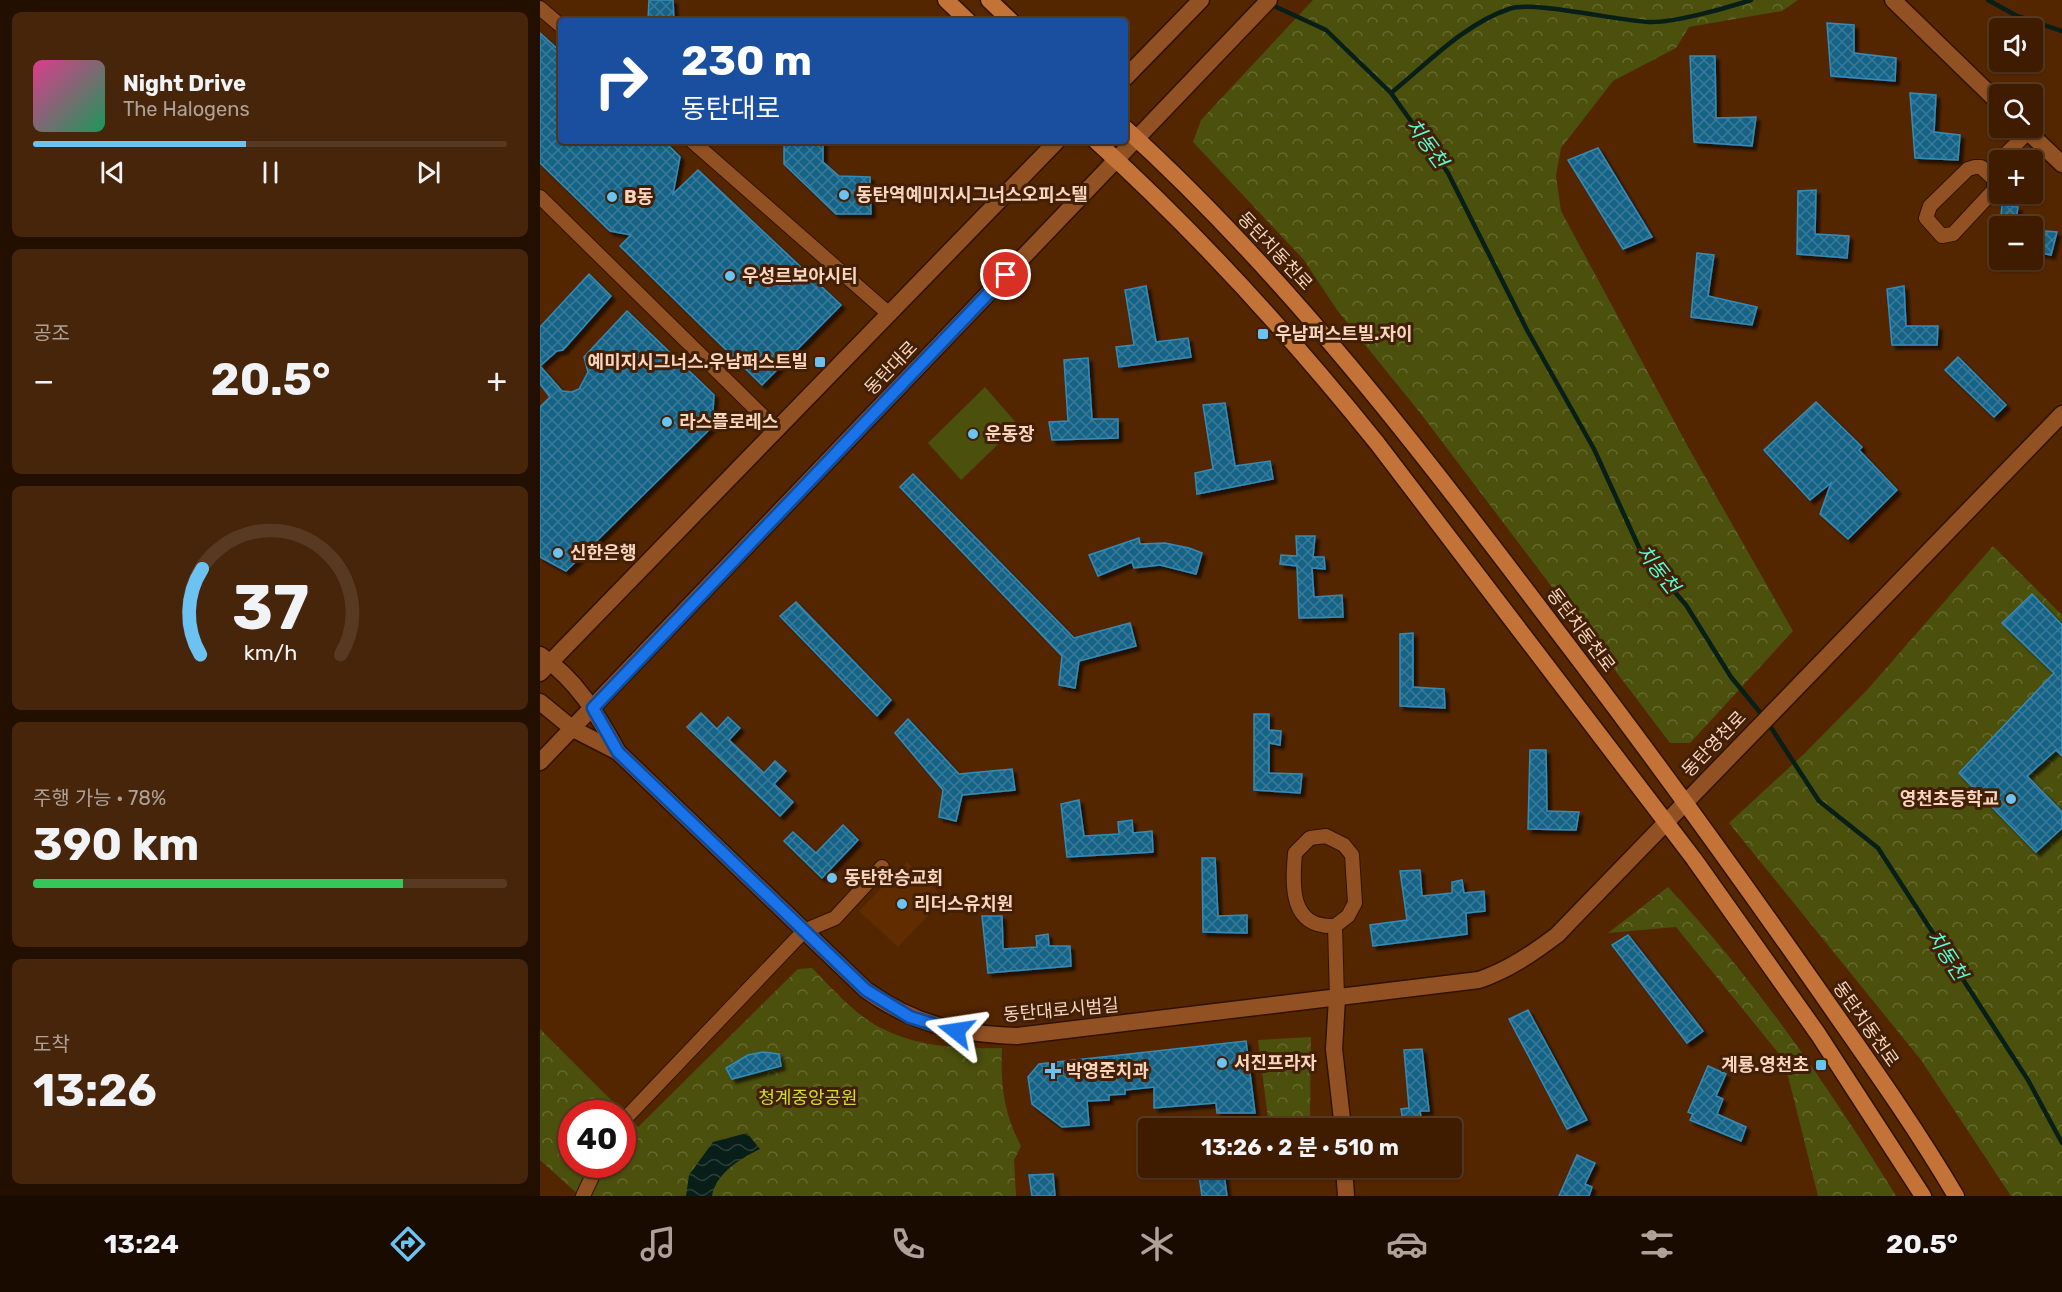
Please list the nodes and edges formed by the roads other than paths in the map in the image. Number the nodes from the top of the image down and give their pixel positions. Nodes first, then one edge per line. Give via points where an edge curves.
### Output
1 (946, 0) edge
2 (989, 0) edge
3 (1269, 0) edge
4 (1893, 0) edge
5 (1195, 6) edge
6 (540, 8) edge
7 (965, 18) edge
8 (1008, 18) edge
9 (558, 23) edge
10 (1128, 75) edge
11 (1989, 93) edge
12 (1131, 133) edge
13 (2019, 138) edge
14 (2034, 138) edge
15 (695, 144) edge
16 (1053, 144) edge
17 (1099, 144) edge
18 (1125, 144) edge
19 (2009, 150) edge
20 (1116, 160) junction
21 (2062, 164) edge
22 (1988, 173) joint
23 (540, 197) edge
24 (888, 313) junction
25 (2062, 414) edge
26 (776, 429) junction
27 (544, 663) edge
28 (540, 702) edge
29 (593, 708) junction
30 (573, 729) junction
31 (618, 752) junction
32 (540, 762) edge
33 (1686, 801) junction
34 (1665, 824) junction
35 (882, 867) dead end
36 (1335, 926) junction
37 (804, 931) junction
38 (1337, 998) junction
39 (636, 1107) edge
40 (1342, 1118) edge
41 (591, 1178) edge
42 (1345, 1178) edge
43 (583, 1196) edge
44 (1346, 1196) edge
45 (1923, 1196) edge
46 (1956, 1196) edge

1 - 7 main road
2 - 8 main road
3 - 12 street, 동탄대로 via 1225,47
4 - 11 street
5 - 10 street
6 - 9 street
12 - 33 main road, 동탄치동천로 via 1173,171 1266,269 1368,385
13 - 19 street
14 - 21 street
15 - 24 street
16 - 24 street
17 - 20 main road
18 - 20 street, 동탄대로
20 - 29 street, 동탄대로
20 - 34 main road via 1253,298 1336,392
22 - 22 street via 1981,167 1968,169 1930,206 1926,218 1935,231 1942,236 1953,234 1991,196 1994,179
23 - 26 street
24 - 26 street
25 - 33 street, 동탄영천로
26 - 27 street
27 - 29 street, 동탄대로시범길
28 - 30 street, 동탄대로시범길
29 - 30 street, 동탄대로
29 - 31 street, 동탄대로시범길
30 - 31 street, 동탄대로시범길
30 - 32 street, 동탄대로
31 - 37 street, 동탄대로시범길
33 - 34 street, 동탄영천로
33 - 46 main road, 동탄치동천로 via 1921,1137
34 - 38 street, 동탄영천로 via 1557,935 1502,972 1479,980
34 - 45 main road via 1818,1034
35 - 37 street via 835,918
36 - 36 street via 1309,922 1298,910 1295,853 1310,838 1326,836 1344,845 1352,855 1355,903 1348,916
36 - 38 street
37 - 38 street, 동탄대로시범길 via 884,1003 933,1026 980,1035 1017,1036
37 - 39 street
38 - 40 street via 1334,1049
41 - 43 street
42 - 44 street

